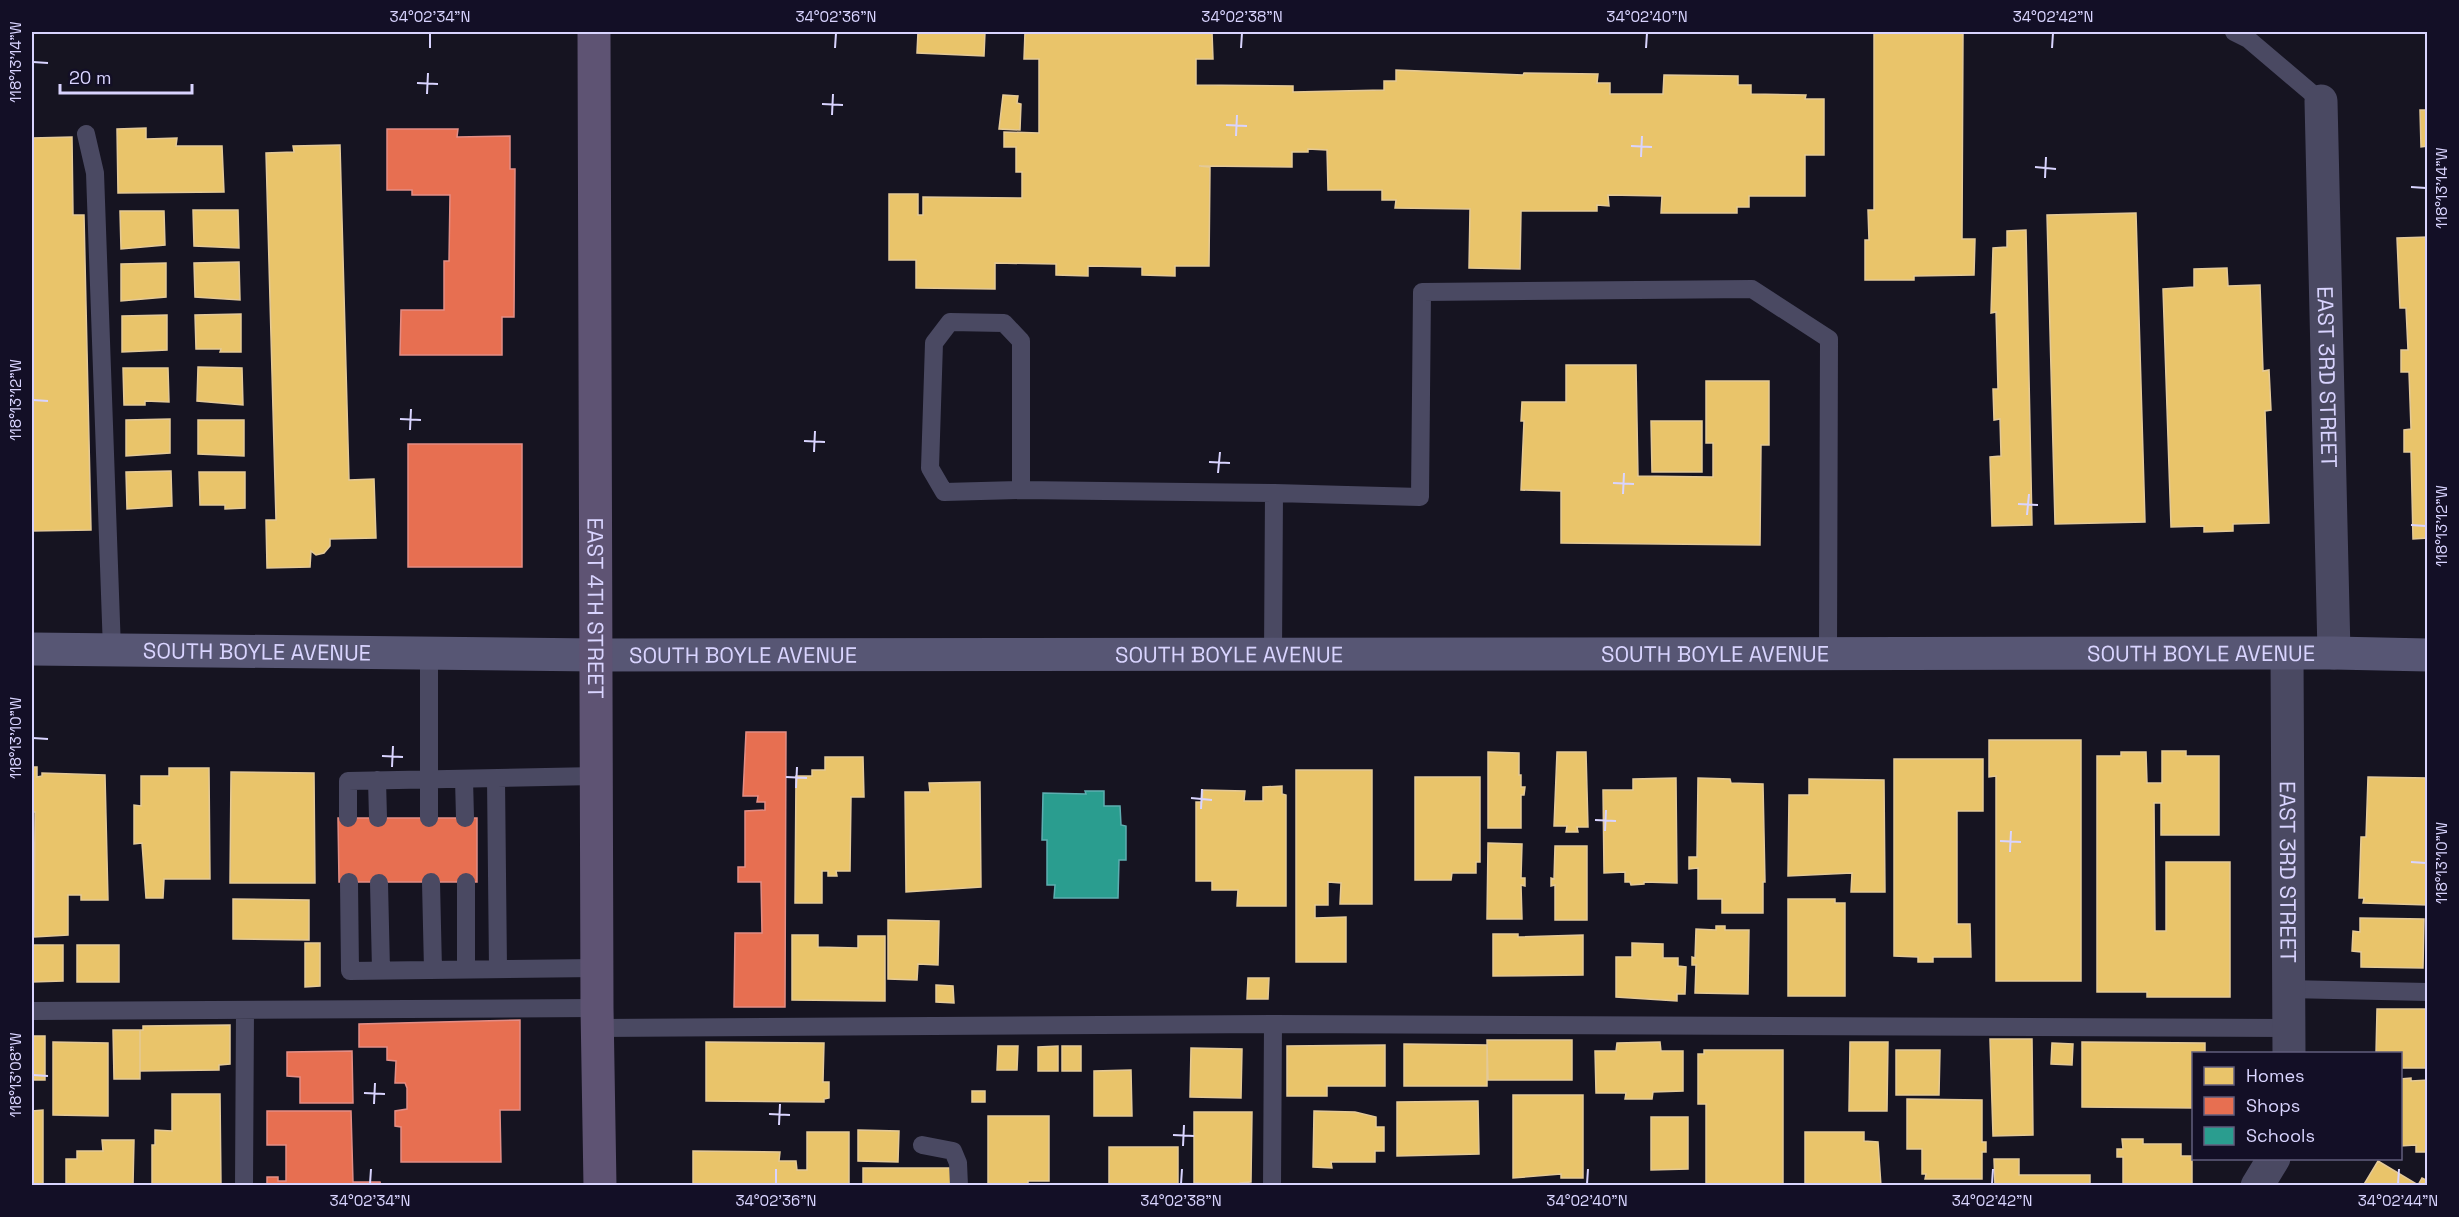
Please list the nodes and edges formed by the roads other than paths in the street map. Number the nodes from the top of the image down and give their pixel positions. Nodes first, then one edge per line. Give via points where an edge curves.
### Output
1 (594, 32) edge
2 (2234, 32) edge
3 (2321, 101) joint
4 (86, 134) dead end
5 (1021, 490) junction
6 (1274, 493) junction
7 (32, 649) edge
8 (112, 650) junction
9 (429, 653) junction
10 (2334, 653) junction
11 (1828, 654) junction
12 (2287, 654) junction
13 (596, 655) junction
14 (1273, 655) junction
15 (2427, 655) edge
16 (596, 776) junction
17 (428, 779) junction
18 (464, 779) junction
19 (496, 779) junction
20 (377, 780) junction
21 (348, 818) dead end
22 (378, 818) dead end
23 (429, 818) dead end
24 (465, 818) dead end
25 (350, 882) dead end
26 (430, 882) dead end
27 (466, 882) dead end
28 (379, 883) dead end
29 (597, 968) junction
30 (466, 969) junction
31 (498, 969) junction
32 (381, 970) junction
33 (432, 970) junction
34 (2287, 989) junction
35 (2427, 992) edge
36 (245, 1010) junction
37 (32, 1011) edge
38 (597, 1018) junction
39 (1273, 1024) junction
40 (2288, 1041) edge
41 (922, 1145) dead end
42 (2273, 1160) edge
43 (244, 1185) edge
44 (600, 1185) edge
45 (959, 1185) edge
46 (1272, 1185) edge
47 (2257, 1185) edge

1 - 13 main road, EAST 4TH STREET
2 - 3 lane via 2248,39
3 - 10 street, EAST 3RD STREET
4 - 8 lane via 95,173
5 - 5 lane via 944,492 930,468 934,343 950,322 1004,323 1021,341
5 - 6 lane
6 - 11 lane via 1419,497 1422,292 1752,289 1829,339
6 - 14 lane
7 - 8 main road, SOUTH BOYLE AVENUE
8 - 9 main road, SOUTH BOYLE AVENUE
9 - 13 main road, SOUTH BOYLE AVENUE
9 - 17 lane
10 - 12 main road, SOUTH BOYLE AVENUE
10 - 15 main road, SOUTH BOYLE AVENUE
11 - 12 main road, SOUTH BOYLE AVENUE
11 - 14 main road, SOUTH BOYLE AVENUE
12 - 34 street, EAST 3RD STREET
13 - 14 main road, SOUTH BOYLE AVENUE
13 - 16 main road, EAST 4TH STREET
16 - 19 lane
16 - 29 main road, EAST 4TH STREET
17 - 18 lane
17 - 20 lane
17 - 23 lane
18 - 19 lane
18 - 24 lane
19 - 31 lane
20 - 21 lane via 348,781
20 - 22 lane
25 - 32 lane via 350,971
26 - 33 lane
27 - 30 lane
28 - 32 lane
29 - 31 lane
29 - 38 main road, EAST 4TH STREET
30 - 31 lane
30 - 33 lane
32 - 33 lane
34 - 35 lane
34 - 40 street, EAST 3RD STREET
36 - 37 lane
36 - 38 lane
36 - 43 lane
38 - 39 lane
38 - 44 main road, EAST 4TH STREET
39 - 40 lane
39 - 46 lane
41 - 45 lane via 953,1152
42 - 47 street

